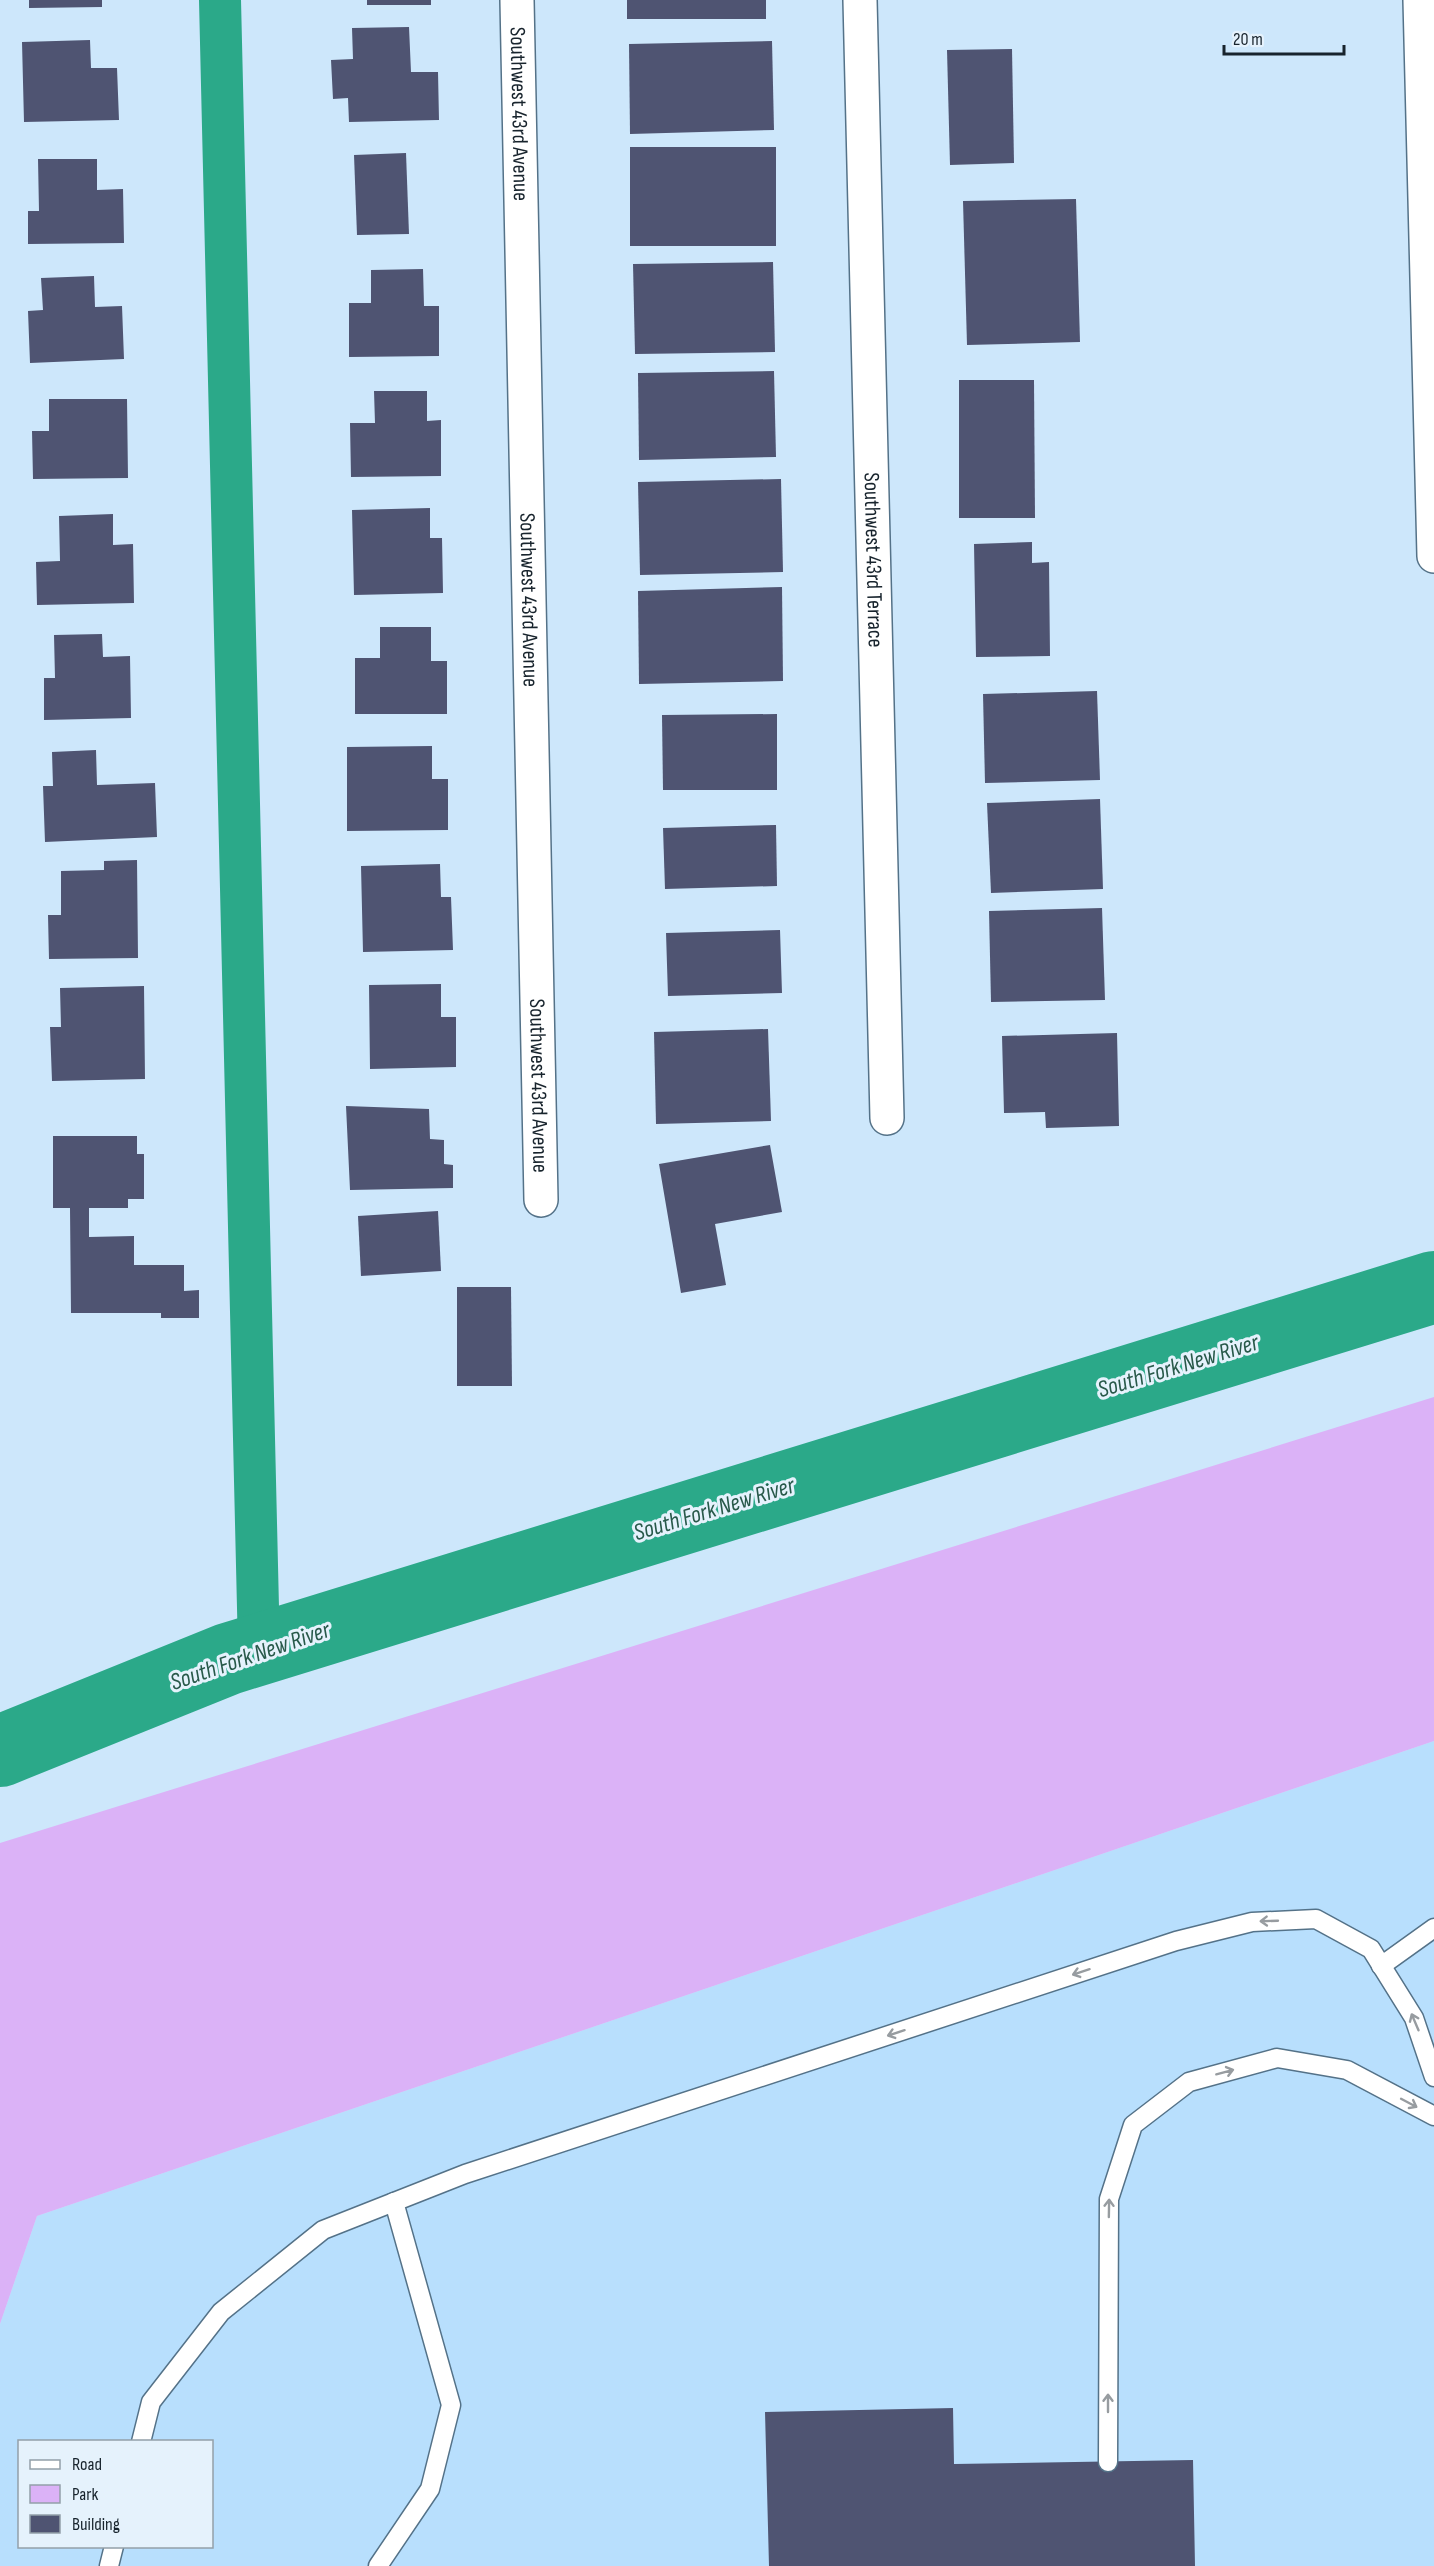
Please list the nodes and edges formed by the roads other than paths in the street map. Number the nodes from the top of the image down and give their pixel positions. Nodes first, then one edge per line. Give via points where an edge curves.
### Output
1 (517, 0) edge
2 (860, 0) edge
3 (1420, 0) edge
4 (1432, 419) edge
5 (1434, 556) edge
6 (887, 1119) dead end
7 (542, 1200) dead end
8 (1434, 1928) edge
9 (1381, 1966) junction
10 (1434, 2077) edge
11 (1434, 2116) edge
12 (394, 2202) junction
13 (142, 2440) edge
14 (1108, 2462) dead end
15 (114, 2548) edge
16 (109, 2566) edge
17 (378, 2566) edge

1 - 7 street, Southwest 43rd Avenue
2 - 6 street, Southwest 43rd Terrace
3 - 4 street
4 - 5 street
8 - 9 lane
10 -> 9 lane via 1414,2018
9 -> 12 lane via 1371,1949 1316,1919 1252,1922 1153,1949 476,2170
14 -> 11 lane via 1109,2199 1133,2125 1189,2082 1277,2058 1347,2070
12 - 13 lane via 323,2230 221,2312 151,2402
12 - 17 lane via 451,2404 430,2489
15 - 16 lane

